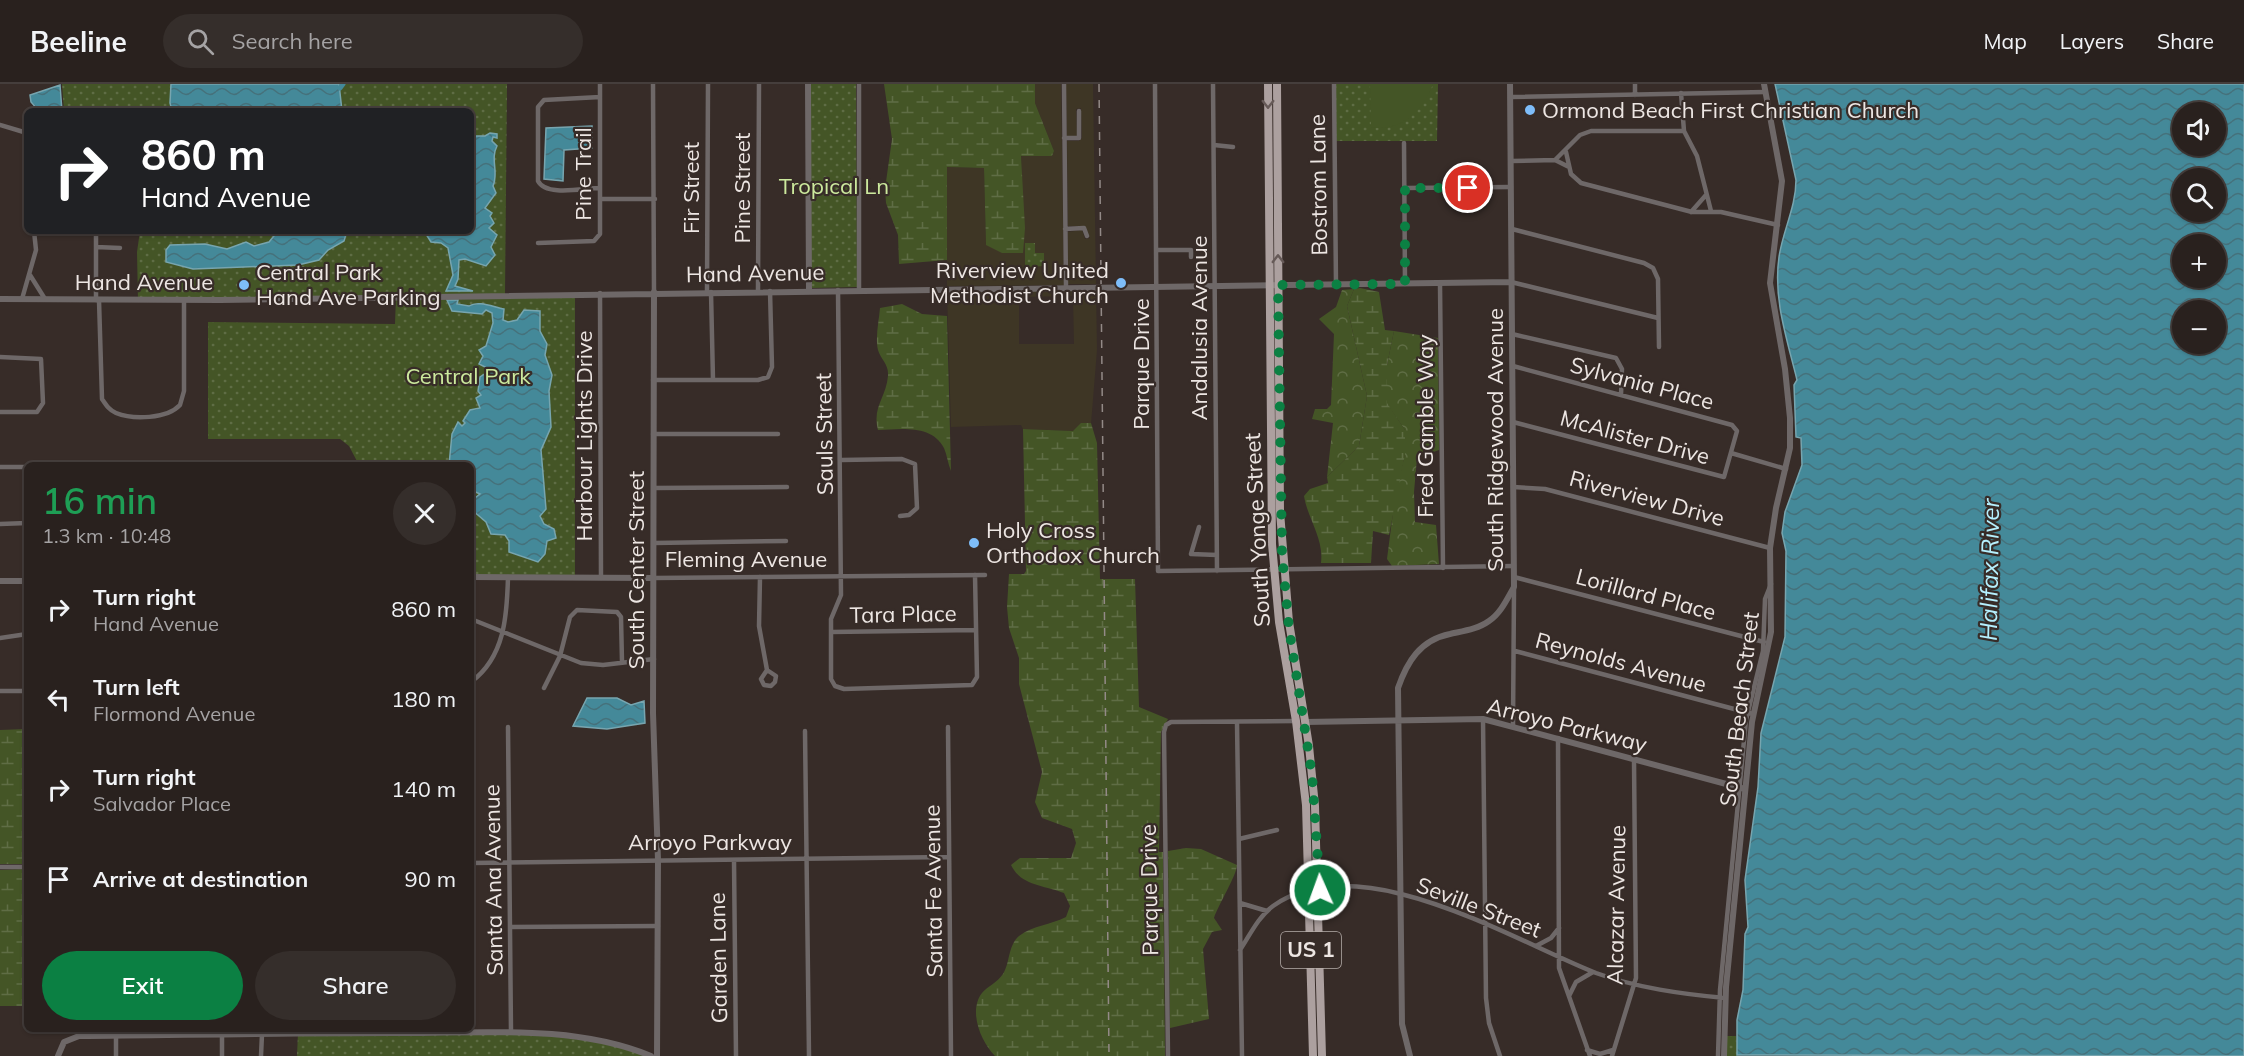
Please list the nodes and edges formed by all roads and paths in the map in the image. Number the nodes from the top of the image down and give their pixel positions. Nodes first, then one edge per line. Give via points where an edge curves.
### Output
1 (600, 84) edge
2 (653, 84) edge
3 (708, 84) edge
4 (759, 84) edge
5 (808, 84) edge
6 (859, 84) edge
7 (1064, 84) edge
8 (1155, 84) edge
9 (1213, 84) edge
10 (1268, 84) edge
11 (1277, 84) edge
12 (1334, 84) edge
13 (1510, 84) edge
14 (1635, 84) edge
15 (1764, 84) edge
16 (1765, 92) junction
17 (1681, 93) junction
18 (1635, 95) junction
19 (600, 97) junction
20 (1510, 97) junction
21 (1079, 111) dead end
22 (0, 125) edge
23 (1684, 131) junction
24 (24, 132) edge
25 (1064, 138) junction
26 (1269, 141) junction
27 (1404, 143) dead end
28 (1214, 145) junction
29 (1233, 147) dead end
30 (1566, 152) junction
31 (1278, 153) junction
32 (1555, 160) junction
33 (1511, 161) junction
34 (1569, 167) junction
35 (1511, 187) junction
36 (600, 188) junction
37 (1405, 188) junction
38 (1706, 195) junction
39 (600, 199) junction
40 (655, 199) junction
41 (1711, 211) junction
42 (1691, 212) junction
43 (1778, 225) junction
44 (1065, 229) junction
45 (1512, 229) junction
46 (34, 234) edge
47 (96, 234) edge
48 (1087, 236) dead end
49 (538, 243) dead end
50 (96, 247) junction
51 (120, 248) dead end
52 (1157, 250) junction
53 (1191, 257) dead end
54 (30, 275) junction
55 (1511, 282) junction
56 (1405, 284) junction
57 (1440, 284) junction
58 (1215, 285) junction
59 (1269, 285) junction
60 (1278, 285) junction
61 (1336, 285) junction
62 (1157, 286) junction
63 (1066, 287) junction
64 (838, 290) junction
65 (859, 290) junction
66 (758, 291) junction
67 (770, 291) junction
68 (809, 291) junction
69 (654, 292) junction
70 (709, 292) junction
71 (600, 293) junction
72 (0, 299) edge
73 (22, 299) junction
74 (45, 300) junction
75 (97, 300) junction
76 (184, 300) junction
77 (1658, 318) junction
78 (1512, 334) junction
79 (1659, 347) dead end
80 (0, 357) edge
81 (1513, 366) junction
82 (653, 380) junction
83 (713, 380) junction
84 (1269, 394) junction
85 (1621, 395) junction
86 (0, 412) edge
87 (1513, 422) junction
88 (1279, 429) junction
89 (653, 434) junction
90 (778, 434) dead end
91 (1731, 453) junction
92 (841, 460) junction
93 (24, 466) edge
94 (0, 467) edge
95 (1786, 469) junction
96 (788, 487) dead end
97 (1513, 487) junction
98 (654, 488) junction
99 (900, 516) dead end
100 (24, 523) edge
101 (0, 524) edge
102 (1198, 527) dead end
103 (786, 541) dead end
104 (654, 543) junction
105 (1770, 548) junction
106 (1217, 555) junction
107 (1514, 566) junction
108 (1443, 568) junction
109 (1274, 569) junction
110 (1283, 569) junction
111 (1217, 571) junction
112 (975, 575) junction
113 (985, 575) dead end
114 (474, 577) edge
115 (508, 577) junction
116 (760, 577) junction
117 (842, 577) junction
118 (1514, 577) junction
119 (601, 578) junction
120 (654, 578) junction
121 (0, 580) edge
122 (24, 580) edge
123 (1514, 587) junction
124 (474, 620) edge
125 (975, 630) junction
126 (831, 632) junction
127 (503, 633) junction
128 (24, 634) edge
129 (0, 638) edge
130 (1767, 643) junction
131 (1515, 651) junction
132 (560, 656) junction
133 (654, 659) junction
134 (622, 662) junction
135 (767, 670) dead end
136 (474, 679) edge
137 (544, 688) dead end
138 (0, 691) edge
139 (24, 691) edge
140 (1294, 709) junction
141 (1750, 714) junction
142 (1483, 719) junction
143 (1398, 721) junction
144 (1296, 722) junction
145 (1305, 722) junction
146 (1237, 723) junction
147 (1513, 725) junction
148 (948, 726) dead end
149 (508, 727) dead end
150 (806, 731) dead end
151 (1307, 735) junction
152 (1558, 738) junction
153 (1634, 760) junction
154 (1743, 788) junction
155 (1277, 830) dead end
156 (1239, 839) junction
157 (949, 857) junction
158 (658, 860) junction
159 (734, 860) junction
160 (807, 860) junction
161 (474, 863) edge
162 (509, 863) junction
163 (0, 867) edge
164 (24, 867) edge
165 (1320, 890) junction
166 (1310, 891) junction
167 (1401, 894) junction
168 (1240, 903) junction
169 (1267, 911) junction
170 (1485, 923) junction
171 (658, 926) junction
172 (1560, 926) junction
173 (510, 927) junction
174 (1536, 946) junction
175 (1240, 950) junction
176 (1560, 957) junction
177 (1593, 972) junction
178 (1634, 984) junction
179 (1569, 996) junction
180 (1723, 998) junction
181 (511, 1032) junction
182 (262, 1034) junction
183 (222, 1035) junction
184 (1312, 1035) junction
185 (116, 1036) junction
186 (1322, 1047) junction
187 (1614, 1048) junction
188 (1588, 1053) edge
189 (58, 1056) edge
190 (116, 1056) edge
191 (222, 1056) edge
192 (261, 1056) edge
193 (651, 1056) edge
194 (657, 1056) edge
195 (736, 1056) edge
196 (809, 1056) edge
197 (951, 1056) edge
198 (1168, 1056) edge
199 (1242, 1056) edge
200 (1313, 1056) edge
201 (1322, 1056) edge
202 (1410, 1056) edge
203 (1500, 1056) edge
204 (1612, 1056) edge
205 (1718, 1056) edge
206 (1724, 1056) edge

1 - 19 street, Pine Trail
2 - 40 street, South Center Street
3 - 70 street, Fir Street
4 - 66 street, Pine Street
5 - 68 street
6 - 65 street
7 - 25 street
8 - 52 street, Parque Drive
9 - 28 street, Andalusia Avenue
10 -> 26 main road, South Yonge Street / US 1
11 - 31 main road, South Yonge Street / US 1
12 - 61 street, Bostrom Lane
13 - 20 street, South Ridgewood Avenue
14 - 18 street
15 - 16 street, South Beach Street
16 - 17 street
16 - 43 street, South Beach Street via 1782,181
17 - 18 street
17 - 23 street
18 - 20 street
19 - 36 street, Pine Trail
19 - 36 street via 544,100 538,107 540,185 549,190
20 - 33 street, South Ridgewood Avenue
21 - 25 street via 1079,138
22 - 24 street
23 - 30 street via 1591,131 1580,135
23 - 38 street via 1697,156
25 - 44 street
26 - 31 main road
26 - 59 main road, South Yonge Street / US 1
27 - 37 street
28 - 29 street
28 - 58 street, Andalusia Avenue
30 - 32 street
30 - 34 street
60 -> 31 main road, South Yonge Street / US 1
32 - 33 street
32 - 34 street
33 - 35 street, South Ridgewood Avenue
34 - 42 street via 1581,183
35 - 37 street
35 - 45 street, South Ridgewood Avenue
36 - 39 street, Pine Trail
37 - 56 street
38 - 41 street
38 - 42 street
39 - 40 street
39 - 49 street, Pine Trail via 600,234 594,241
40 - 69 street, South Center Street
41 - 42 street
41 - 43 street
43 - 95 street, South Beach Street via 1770,283 1790,418
44 - 48 street via 1083,228
44 - 63 street
45 - 55 street, South Ridgewood Avenue
45 - 77 street via 1653,268 1658,279
46 - 54 street
47 - 50 street
50 - 51 street
50 - 75 street
52 - 53 street via 1191,250
52 - 62 street, Parque Drive
54 - 73 street
54 - 74 street
55 - 57 street, Hand Avenue
55 - 77 street
55 - 78 street, South Ridgewood Avenue
56 - 57 street, Hand Avenue
56 - 61 street, Hand Avenue
57 - 108 street, Fred Gamble Way
58 - 59 street, Hand Avenue
58 - 62 street, Hand Avenue
58 - 106 street, Andalusia Avenue
59 - 60 street, Hand Avenue
59 - 84 main road, South Yonge Street / US 1
60 - 61 street, Hand Avenue
60 - 88 main road, South Yonge Street / US 1
62 - 63 street, Hand Avenue
62 - 111 street, Parque Drive via 1158,571
63 - 65 street, Hand Avenue
64 - 65 street, Hand Avenue
64 - 68 street, Hand Avenue
64 - 92 street, Sauls Street
66 - 67 street, Hand Avenue
66 - 70 street, Hand Avenue
67 - 68 street, Hand Avenue
67 - 83 street via 772,367 768,377
69 - 70 street, Hand Avenue
69 - 71 street, Hand Avenue
69 - 82 street, South Center Street
70 - 83 street, Fir Street
71 - 76 street, Hand Avenue
71 - 119 street, Harbour Lights Drive
72 - 73 street, Hand Avenue
73 - 74 street, Hand Avenue
74 - 75 street, Hand Avenue
75 - 76 street, Hand Avenue
75 - 76 street via 102,399 116,413 138,416 167,414 180,405 184,391
77 - 79 street
78 - 81 street, South Ridgewood Avenue
78 - 85 street via 1616,358 1622,369
80 - 86 street via 41,359 43,383 43,403 37,412
81 - 85 street, Sylvania Place
81 - 87 street, South Ridgewood Avenue
82 - 83 street
82 - 89 street, South Center Street
84 - 88 main road via 1274,425
84 - 109 main road, South Yonge Street / US 1
85 - 91 street, Sylvania Place via 1732,425 1737,431
87 - 91 street, McAlister Drive via 1724,477
87 - 97 street, South Ridgewood Avenue
88 - 110 main road, South Yonge Street / US 1
89 - 90 street
89 - 98 street, South Center Street
91 - 95 street
92 - 99 street via 902,459 915,464 917,508
92 - 117 street, Sauls Street
93 - 94 street
95 - 105 street, South Beach Street
96 - 98 street
97 - 105 street, Riverview Drive via 1553,491
97 - 107 street, South Ridgewood Avenue
98 - 104 street, South Center Street
100 - 101 street
102 - 106 street via 1191,554
103 - 104 street
104 - 120 street, South Center Street
105 - 130 street, South Beach Street
106 - 111 street, Andalusia Avenue
107 - 108 street
107 - 118 street, South Ridgewood Avenue
108 - 110 street
109 - 110 street
109 - 111 street
109 - 140 main road, South Yonge Street / US 1
110 - 145 main road, South Yonge Street / US 1
112 - 113 street, Fleming Avenue
112 - 117 street, Fleming Avenue
112 - 125 street
114 - 115 street, Fleming Avenue
115 - 119 street, Fleming Avenue
115 - 127 street
116 - 117 street, Fleming Avenue
116 - 120 street, Fleming Avenue
116 - 135 street via 759,626
117 - 126 street, Sauls Street via 842,595 832,614
118 - 123 street, South Ridgewood Avenue
118 - 130 street, Lorillard Place
119 - 120 street, Fleming Avenue
120 - 133 street, South Center Street
121 - 122 street
123 - 131 street
123 - 143 street, South Ridgewood Avenue via 1491,620 1432,640 1413,656 1398,688
124 - 127 street
125 - 126 street, Tara Place
125 - 126 street, Sauls Street via 976,677 972,685 844,689 835,686 831,679
127 - 132 street
127 - 136 street via 487,665
128 - 129 street
130 - 141 street, South Beach Street
131 - 141 street, Reynolds Avenue
131 - 147 street
132 - 134 street via 589,665
132 - 134 street via 572,612 613,610 621,616
132 - 137 street
133 - 134 street
133 - 158 street, South Center Street
138 - 139 street
140 - 144 main road, South Yonge Street / US 1
140 - 145 main road
141 - 154 street, South Beach Street
142 - 143 street, Arroyo Parkway
142 - 147 street, Arroyo Parkway
142 - 170 street
143 - 145 street, Arroyo Parkway
143 - 167 street, South Ridgewood Avenue
144 - 146 street
144 - 151 main road
144 - 166 main road, South Yonge Street / US 1 via 1306,806
145 - 151 main road, South Yonge Street / US 1
146 - 156 street
146 - 198 street, Parque Drive via 1171,722 1164,732
147 - 152 street, Arroyo Parkway
148 - 157 street, Santa Fe Avenue
149 - 162 street, Santa Ana Avenue
150 - 160 street
151 - 165 main road, South Yonge Street / US 1 via 1316,806
152 - 153 street, Arroyo Parkway
152 - 172 street
153 - 154 street, Arroyo Parkway
153 - 178 street, Alcazar Avenue
154 - 180 street, South Beach Street
155 - 156 street
156 - 168 street
157 - 160 street, Arroyo Parkway
157 - 197 street, Santa Fe Avenue
158 - 159 street, Arroyo Parkway
158 - 162 street, Arroyo Parkway
158 - 171 street, South Center Street
159 - 160 street, Arroyo Parkway
159 - 195 street, Garden Lane
160 - 196 street
161 - 162 street, Arroyo Parkway
162 - 173 street, Santa Ana Avenue
163 - 164 street
165 - 166 street, Seville Street
165 - 167 street, Seville Street via 1368,888
165 - 186 main road, South Yonge Street / US 1
166 - 169 street, Seville Street via 1294,894
166 - 184 main road, South Yonge Street / US 1
167 - 170 street, Seville Street
167 - 202 street, South Ridgewood Avenue via 1402,1024
168 - 169 street
168 - 175 street
169 - 175 street, Seville Street
170 - 174 street, Seville Street
170 - 203 street via 1487,1006
171 - 173 street
171 - 194 street, South Center Street
172 - 174 street via 1551,938
172 - 176 street
173 - 181 street, Santa Ana Avenue
174 - 176 street, Seville Street
175 - 199 street
176 - 177 street, Seville Street
176 - 179 street
177 - 178 street, Seville Street
177 - 179 street via 1581,977
178 - 180 street, Seville Street
178 - 187 street, Alcazar Avenue
179 - 188 street
180 - 205 street
180 - 206 street, South Beach Street
181 - 182 street
181 - 193 street via 603,1041
182 - 183 street
182 - 192 street
183 - 185 street
183 - 191 street
184 - 186 main road
184 - 200 main road, US 1
185 - 189 street via 70,1038 59,1049
185 - 190 street
186 - 201 main road, US 1
187 - 188 street via 1600,1054
187 - 204 street, Alcazar Avenue

